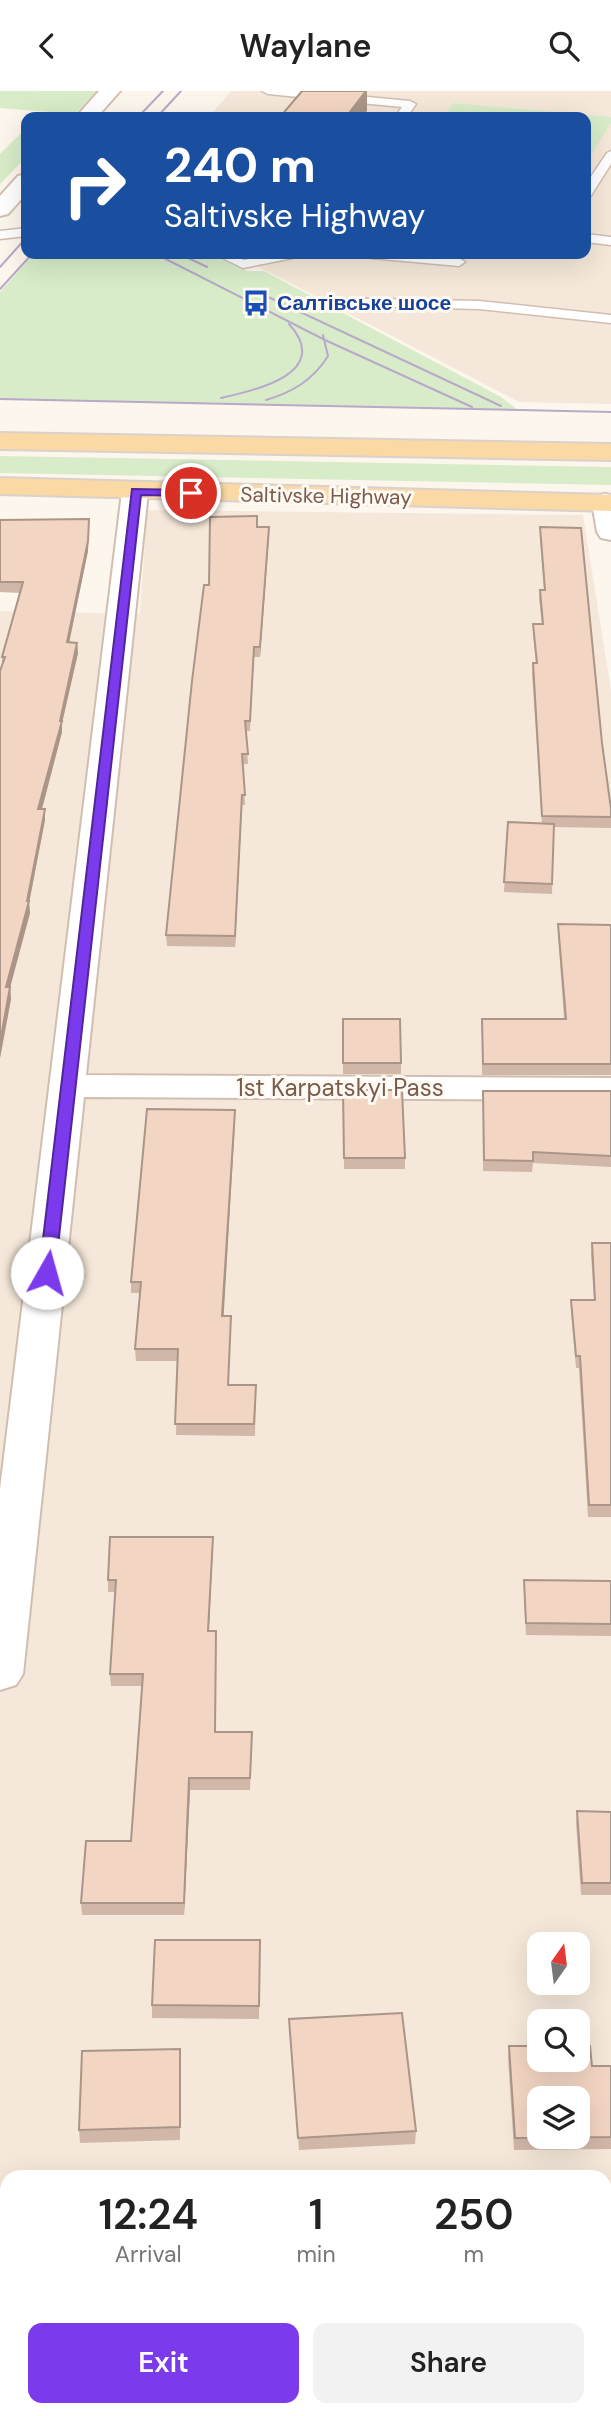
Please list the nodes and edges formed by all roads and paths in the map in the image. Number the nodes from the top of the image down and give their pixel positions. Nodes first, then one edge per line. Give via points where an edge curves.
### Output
1 (110, 91) edge
2 (268, 91) edge
3 (421, 91) edge
4 (410, 104) junction
5 (91, 112) edge
6 (404, 112) edge
7 (611, 155) edge
8 (21, 186) edge
9 (591, 186) edge
10 (0, 209) edge
11 (21, 233) edge
12 (0, 235) edge
13 (591, 239) edge
14 (611, 241) edge
15 (232, 259) edge
16 (268, 259) edge
17 (426, 259) edge
18 (459, 262) dead end
19 (326, 302) dead end
20 (611, 319) edge
21 (0, 441) edge
22 (611, 452) edge
23 (0, 487) edge
24 (135, 492) junction
25 (608, 503) edge
26 (611, 533) edge
27 (69, 1086) junction
28 (611, 1089) edge
29 (0, 1674) edge

1 - 5 street
2 - 4 lane
3 - 4 lane
4 - 6 lane
7 - 9 lane
8 - 10 street
11 - 12 lane
13 - 14 lane
15 - 16 lane via 243,264
17 - 18 lane
19 - 20 lane via 479,305
21 - 22 main road
23 - 24 main road, Saltivske Highway
24 - 25 main road, Saltivske Highway
24 - 27 street
25 - 26 street
27 - 28 street, 1st Karpatskyi Pass
27 - 29 street

